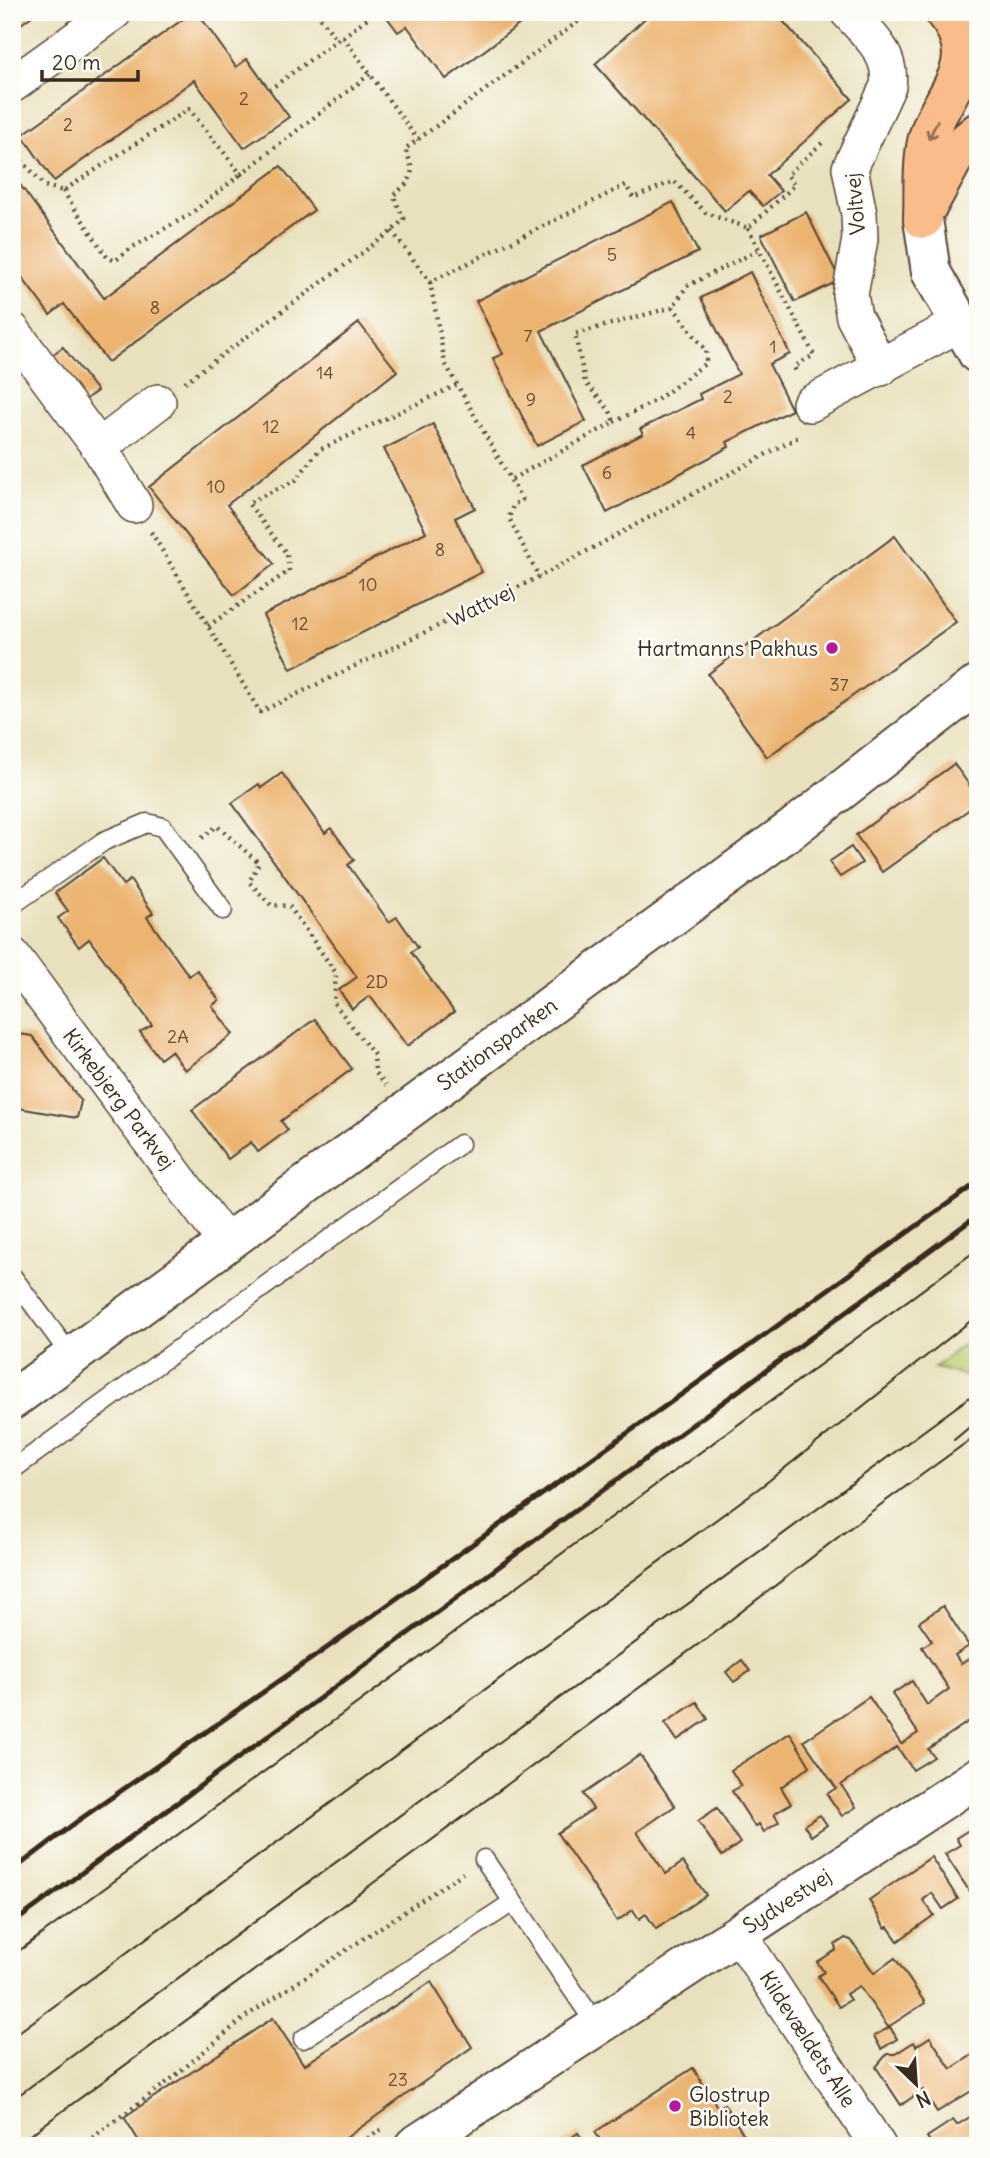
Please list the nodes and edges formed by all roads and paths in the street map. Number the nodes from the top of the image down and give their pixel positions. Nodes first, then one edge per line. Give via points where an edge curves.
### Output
1 (114, 12) edge
2 (316, 12) edge
3 (376, 12) edge
4 (591, 12) edge
5 (848, 12) edge
6 (944, 12) edge
7 (340, 38) junction
8 (370, 74) junction
9 (12, 85) edge
10 (269, 90) dead end
11 (978, 132) edge
12 (827, 139) dead end
13 (418, 140) junction
14 (12, 150) edge
15 (240, 174) junction
16 (63, 191) junction
17 (923, 219) junction
18 (748, 228) junction
19 (392, 231) junction
20 (760, 250) junction
21 (430, 282) junction
22 (673, 307) junction
23 (12, 330) edge
24 (968, 339) edge
25 (881, 368) junction
26 (457, 385) junction
27 (158, 402) joint
28 (815, 414) junction
29 (614, 422) junction
30 (99, 447) junction
31 (512, 479) junction
32 (134, 505) joint
33 (539, 577) junction
34 (208, 626) junction
35 (978, 684) edge
36 (199, 839) dead end
37 (12, 905) edge
38 (223, 910) dead end
39 (12, 955) edge
40 (383, 1083) dead end
41 (460, 1144) dead end
42 (226, 1244) junction
43 (12, 1276) edge
44 (72, 1357) junction
45 (12, 1400) edge
46 (12, 1470) edge
47 (978, 1777) edge
48 (484, 1858) joint
49 (513, 1902) junction
50 (738, 1933) junction
51 (597, 2026) junction
52 (303, 2039) dead end
53 (81, 2146) edge
54 (414, 2146) edge
55 (878, 2146) edge

1 - 9 street
2 - 7 path
3 - 7 path
4 - 13 path
5 - 25 street, Voltvej via 883,54 889,75 850,168 860,239 850,295 854,317
6 -> 17 main road via 962,43 962,68 926,145
7 - 8 path
7 - 10 path
8 - 13 path
8 - 15 path
11 - 17 main road via 960,146
12 - 18 path via 788,175 795,185
13 - 19 path via 405,149 414,171 411,182 393,195 404,219
14 - 16 path via 46,186
15 - 16 path via 189,109
15 - 16 path via 189,215 115,261 107,257
17 - 24 street via 931,272
18 - 20 path
18 - 21 path via 706,214 674,181 632,198 626,185
19 - 21 path
19 - 27 path
20 - 22 path via 687,286
20 - 28 path via 814,355 794,367
21 - 26 path via 446,363
22 - 29 path via 706,351 706,363 657,400
22 - 29 path via 575,334 585,382
23 - 30 street
24 - 25 street
25 - 28 street
26 - 31 path
26 - 34 path via 319,450 296,480 248,503 287,555 289,571
27 - 30 street
28 - 33 path, Wattvej
29 - 31 path
30 - 32 street
31 - 33 path via 522,500 513,505 509,518
32 - 34 path, Wattvej
33 - 34 path, Wattvej via 260,712
35 - 42 street, Stationsparken via 793,828
36 - 40 path via 217,826 259,863 249,882 271,905 289,906 336,973 334,1003 374,1055 375,1072
37 - 38 lane via 104,841 147,823 163,827
39 - 42 street, Kirkebjerg Parkvej
41 - 46 lane
42 - 44 street, Stationsparken
43 - 44 lane
44 - 45 street, Stationsparken
47 - 50 street, Sydvestvej
48 - 49 lane
48 - 53 path via 245,2017
49 - 51 lane
49 - 52 lane
50 - 51 street, Sydvestvej
50 - 55 street, Kildevældets Alle
51 - 54 street, Sydvestvej

